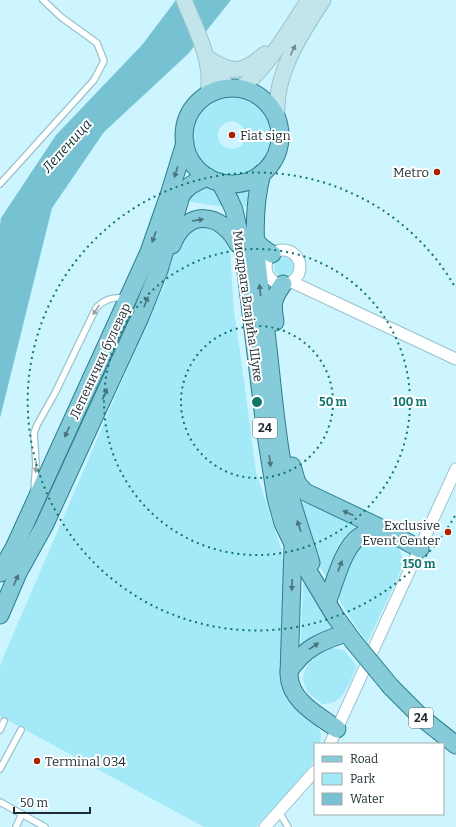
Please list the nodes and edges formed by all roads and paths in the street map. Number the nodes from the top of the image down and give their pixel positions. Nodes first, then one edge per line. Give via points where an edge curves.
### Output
1 (43, 0) edge
2 (184, 0) edge
3 (308, 0) edge
4 (323, 0) edge
5 (285, 35) junction
6 (206, 57) junction
7 (235, 88) junction
8 (208, 94) junction
9 (277, 117) junction
10 (185, 143) junction
11 (262, 173) junction
12 (214, 179) junction
13 (0, 184) edge
14 (254, 238) junction
15 (272, 254) junction
16 (244, 255) junction
17 (159, 270) junction
18 (287, 283) junction
19 (130, 296) junction
20 (456, 359) edge
21 (274, 398) junction
22 (276, 416) junction
23 (456, 469) edge
24 (32, 508) junction
25 (383, 529) junction
26 (293, 546) junction
27 (420, 549) junction
28 (0, 573) edge
29 (323, 596) junction
30 (0, 615) edge
31 (350, 637) junction
32 (289, 671) junction
33 (4, 721) dead end
34 (337, 729) junction
35 (0, 730) edge
36 (21, 730) dead end
37 (330, 743) edge
38 (456, 745) edge
39 (0, 769) edge
40 (314, 772) edge
41 (0, 802) edge
42 (278, 812) junction
43 (22, 814) junction
44 (16, 827) edge
45 (45, 827) edge
46 (265, 827) edge
47 (288, 827) edge

1 - 13 lane via 61,17 97,43 104,61 94,80
2 - 6 main road
3 - 5 main road
9 -> 4 main road via 277,96 291,52
5 - 6 main road via 256,62 243,69 225,68
5 - 7 main road via 256,75 249,82
6 - 7 main road via 222,80
6 - 8 main road via 210,74
7 - 8 main road, 24
7 - 9 main road, 24 via 252,92 262,98
8 - 10 main road, 24 via 196,104 188,117 184,132
9 - 11 main road, 24 via 279,147 273,161
10 - 12 main road, 24 via 191,160 199,170
10 -> 19 main road, Лепенички булевар / 24 via 169,195
11 - 12 main road, 24 via 241,183
11 - 14 main road, Миодрага Влајића Шуке / 24 via 258,187
12 - 16 main road, Миодрага Влајића Шуке / 24 via 234,210
12 - 17 main road, Лепенички булевар / 24 via 191,185 183,192
14 - 15 main road via 258,245
21 -> 14 main road, Миодрага Влајића Шуке / 24
15 - 18 street via 266,264 268,275 272,280
15 - 18 street via 288,250 297,257 299,273
17 -> 16 main road via 179,230 189,222 199,219 214,221 229,230
16 -> 26 main road, Миодрага Влајића Шуке / 24 via 272,480 283,523
30 -> 17 main road, Лепенички булевар / 24 via 71,468
18 - 20 street
18 - 21 main road via 275,295 273,303 279,374
19 -> 24 main road, Лепенички булевар / 24
19 -> 24 lane via 109,299 96,308 55,394 37,425 34,433 36,464
21 - 22 main road, Миодрага Влајића Шуке / 24
25 -> 22 main road via 302,489 296,480 283,429
29 -> 22 main road, Миодрага Влајића Шуке / 24 via 287,485
23 - 27 street
24 - 28 main road, Лепенички булевар / 24
25 - 27 main road
29 -> 25 main road via 349,546 360,536
26 - 29 main road, Миодрага Влајића Шуке / 24
26 -> 32 main road
27 - 34 street
29 - 31 main road, Миодрага Влајића Шуке / 24
32 -> 31 main road via 311,647 325,640
31 - 38 main road, Миодрага Влајића Шуке / 24, bridge via 391,687 422,718
32 - 34 main road via 290,683 296,696
33 - 35 lane
34 - 37 street
36 - 39 lane
40 - 42 street
41 - 43 lane
42 - 46 street
42 - 47 lane
43 - 44 lane
43 - 45 lane

